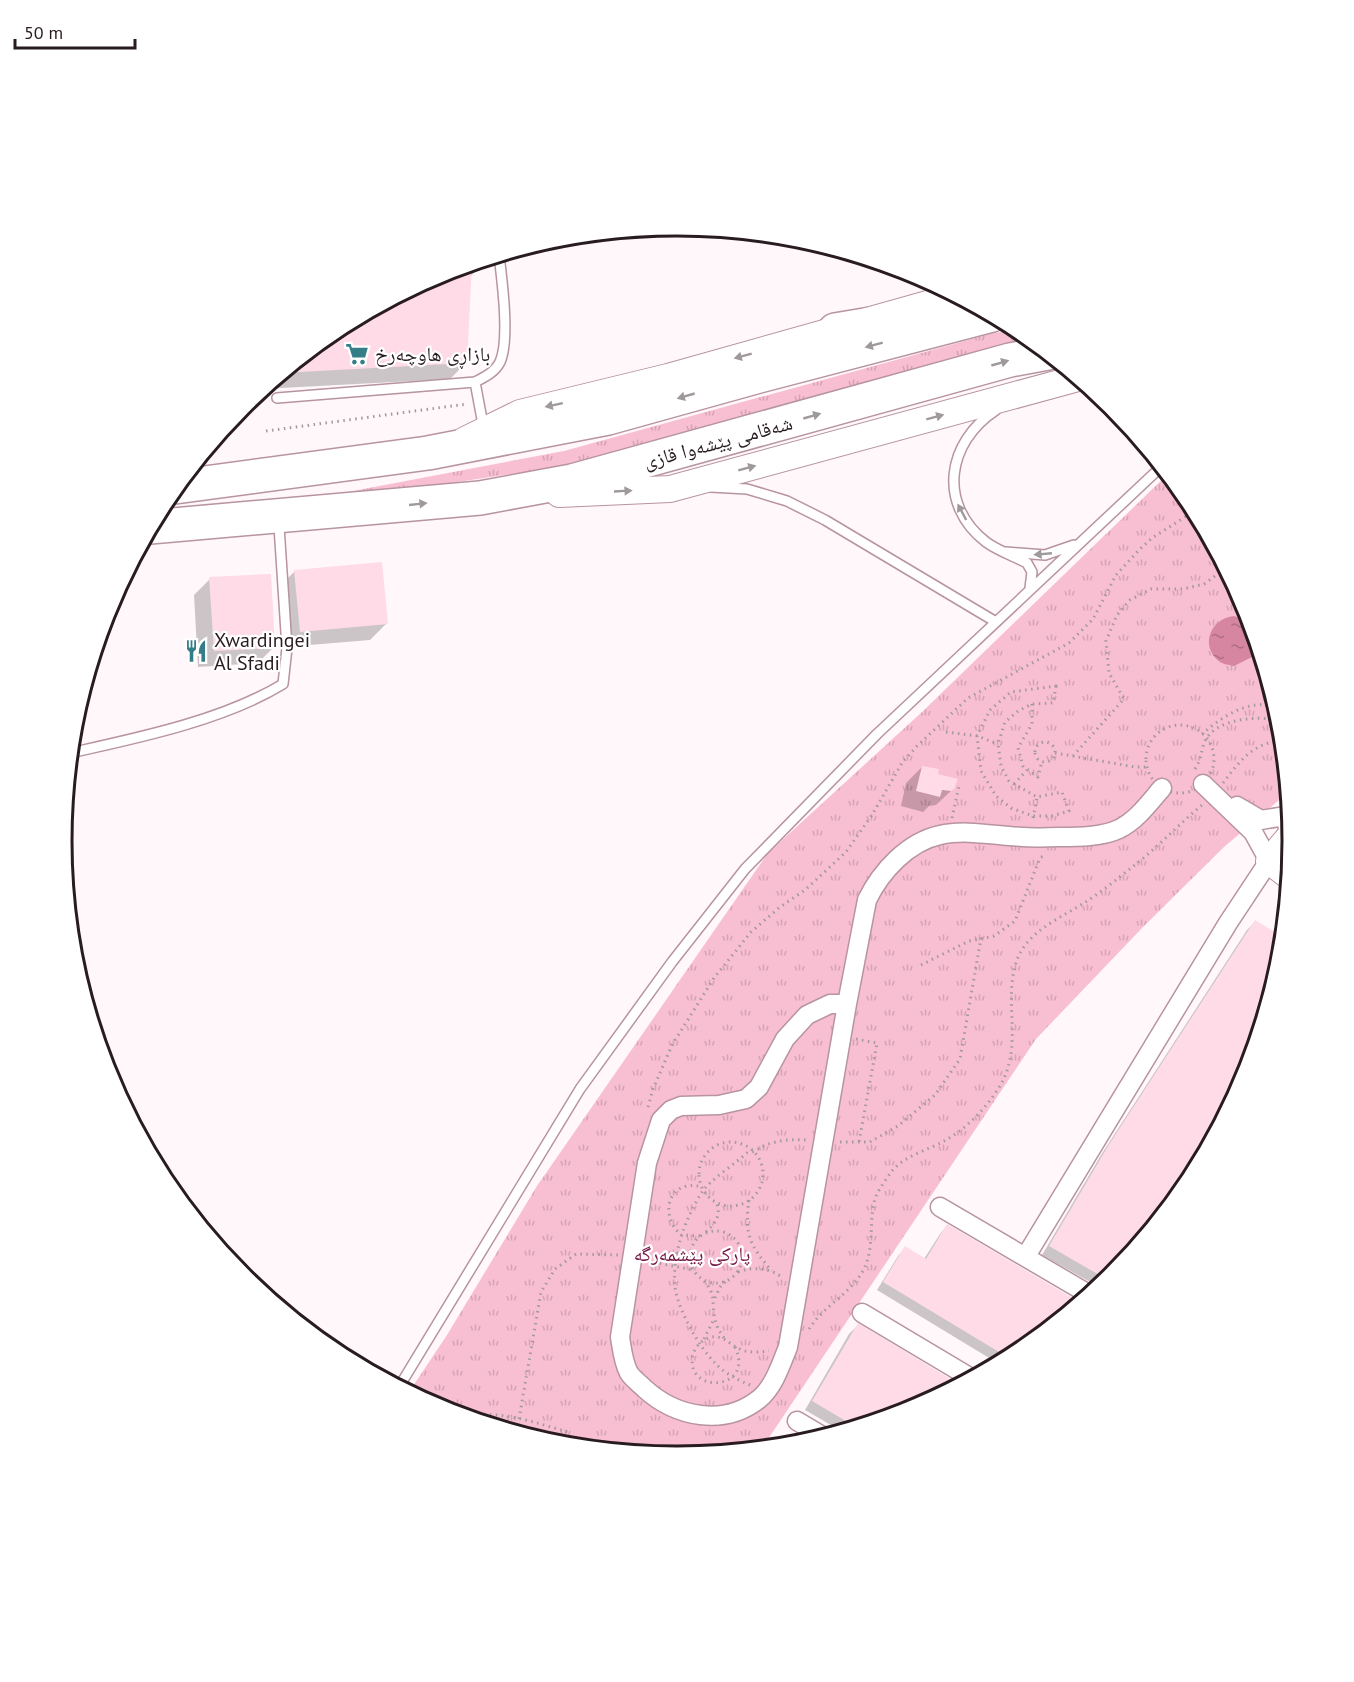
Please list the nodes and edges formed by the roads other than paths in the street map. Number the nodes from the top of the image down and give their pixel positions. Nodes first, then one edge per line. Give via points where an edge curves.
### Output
1 (499, 263) edge
2 (946, 299) edge
3 (967, 310) edge
4 (980, 317) edge
5 (835, 330) junction
6 (803, 352) junction
7 (1037, 355) edge
8 (1069, 380) edge
9 (475, 382) junction
10 (1044, 387) junction
11 (277, 398) dead end
12 (484, 430) junction
13 (421, 454) junction
14 (242, 467) junction
15 (201, 468) edge
16 (199, 471) edge
17 (1156, 472) edge
18 (188, 485) edge
19 (670, 489) junction
20 (480, 498) junction
21 (383, 507) junction
22 (161, 526) edge
23 (279, 526) junction
24 (1081, 542) junction
25 (150, 543) edge
26 (1004, 552) junction
27 (1030, 589) junction
28 (996, 622) junction
29 (79, 751) edge
30 (1162, 788) road end
31 (1281, 817) edge
32 (1279, 868) edge
33 (847, 1004) junction
34 (940, 1207) dead end
35 (1026, 1256) junction
36 (1083, 1290) edge
37 (862, 1313) dead end
38 (958, 1377) edge
39 (403, 1381) edge
40 (797, 1421) dead end
41 (812, 1430) edge

1 - 9 lane via 504,338 500,361 490,375
2 - 5 main road
3 - 5 highway
4 -> 6 highway
5 - 6 main road
6 -> 12 main road via 668,377 520,412
6 -> 13 highway via 608,418
20 -> 7 highway, شەقامی پێشەوا قازی via 573,481
8 - 10 main road
9 - 11 lane
9 - 12 lane
19 -> 10 main road
26 -> 10 lane via 985,541 966,521 955,500 954,466 961,447 990,414
12 - 13 main road via 451,446
13 - 14 highway
13 - 18 highway
14 - 15 highway
14 - 16 highway
17 - 24 lane
20 -> 19 main road
19 - 28 lane via 747,489 787,501
21 -> 20 highway, شەقامی پێشەوا قازی
21 - 22 highway, شەقامی پێشەوا قازی
21 - 23 highway, شەقامی پێشەوا قازی
23 - 25 highway, شەقامی پێشەوا قازی
23 - 29 lane via 287,648 283,684 265,695 186,725
24 -> 26 lane via 1045,555
24 - 27 lane
26 - 27 lane via 1027,562 1032,577
27 - 28 lane
28 - 39 lane via 765,847 699,926 580,1089
30 - 33 street via 1131,822 1117,830 1080,837 941,834 910,849 875,884 867,900
31 - 32 street via 1261,820 1211,786
32 - 35 street via 1228,923
33 - 33 street via 796,1296 798,1337 760,1398 734,1413 700,1416 676,1409 630,1375 620,1337 622,1255 661,1120 681,1106 719,1105 746,1099 759,1087 785,1039 807,1016 830,1004
34 - 35 street
35 - 36 street
37 - 38 street
40 - 41 street

